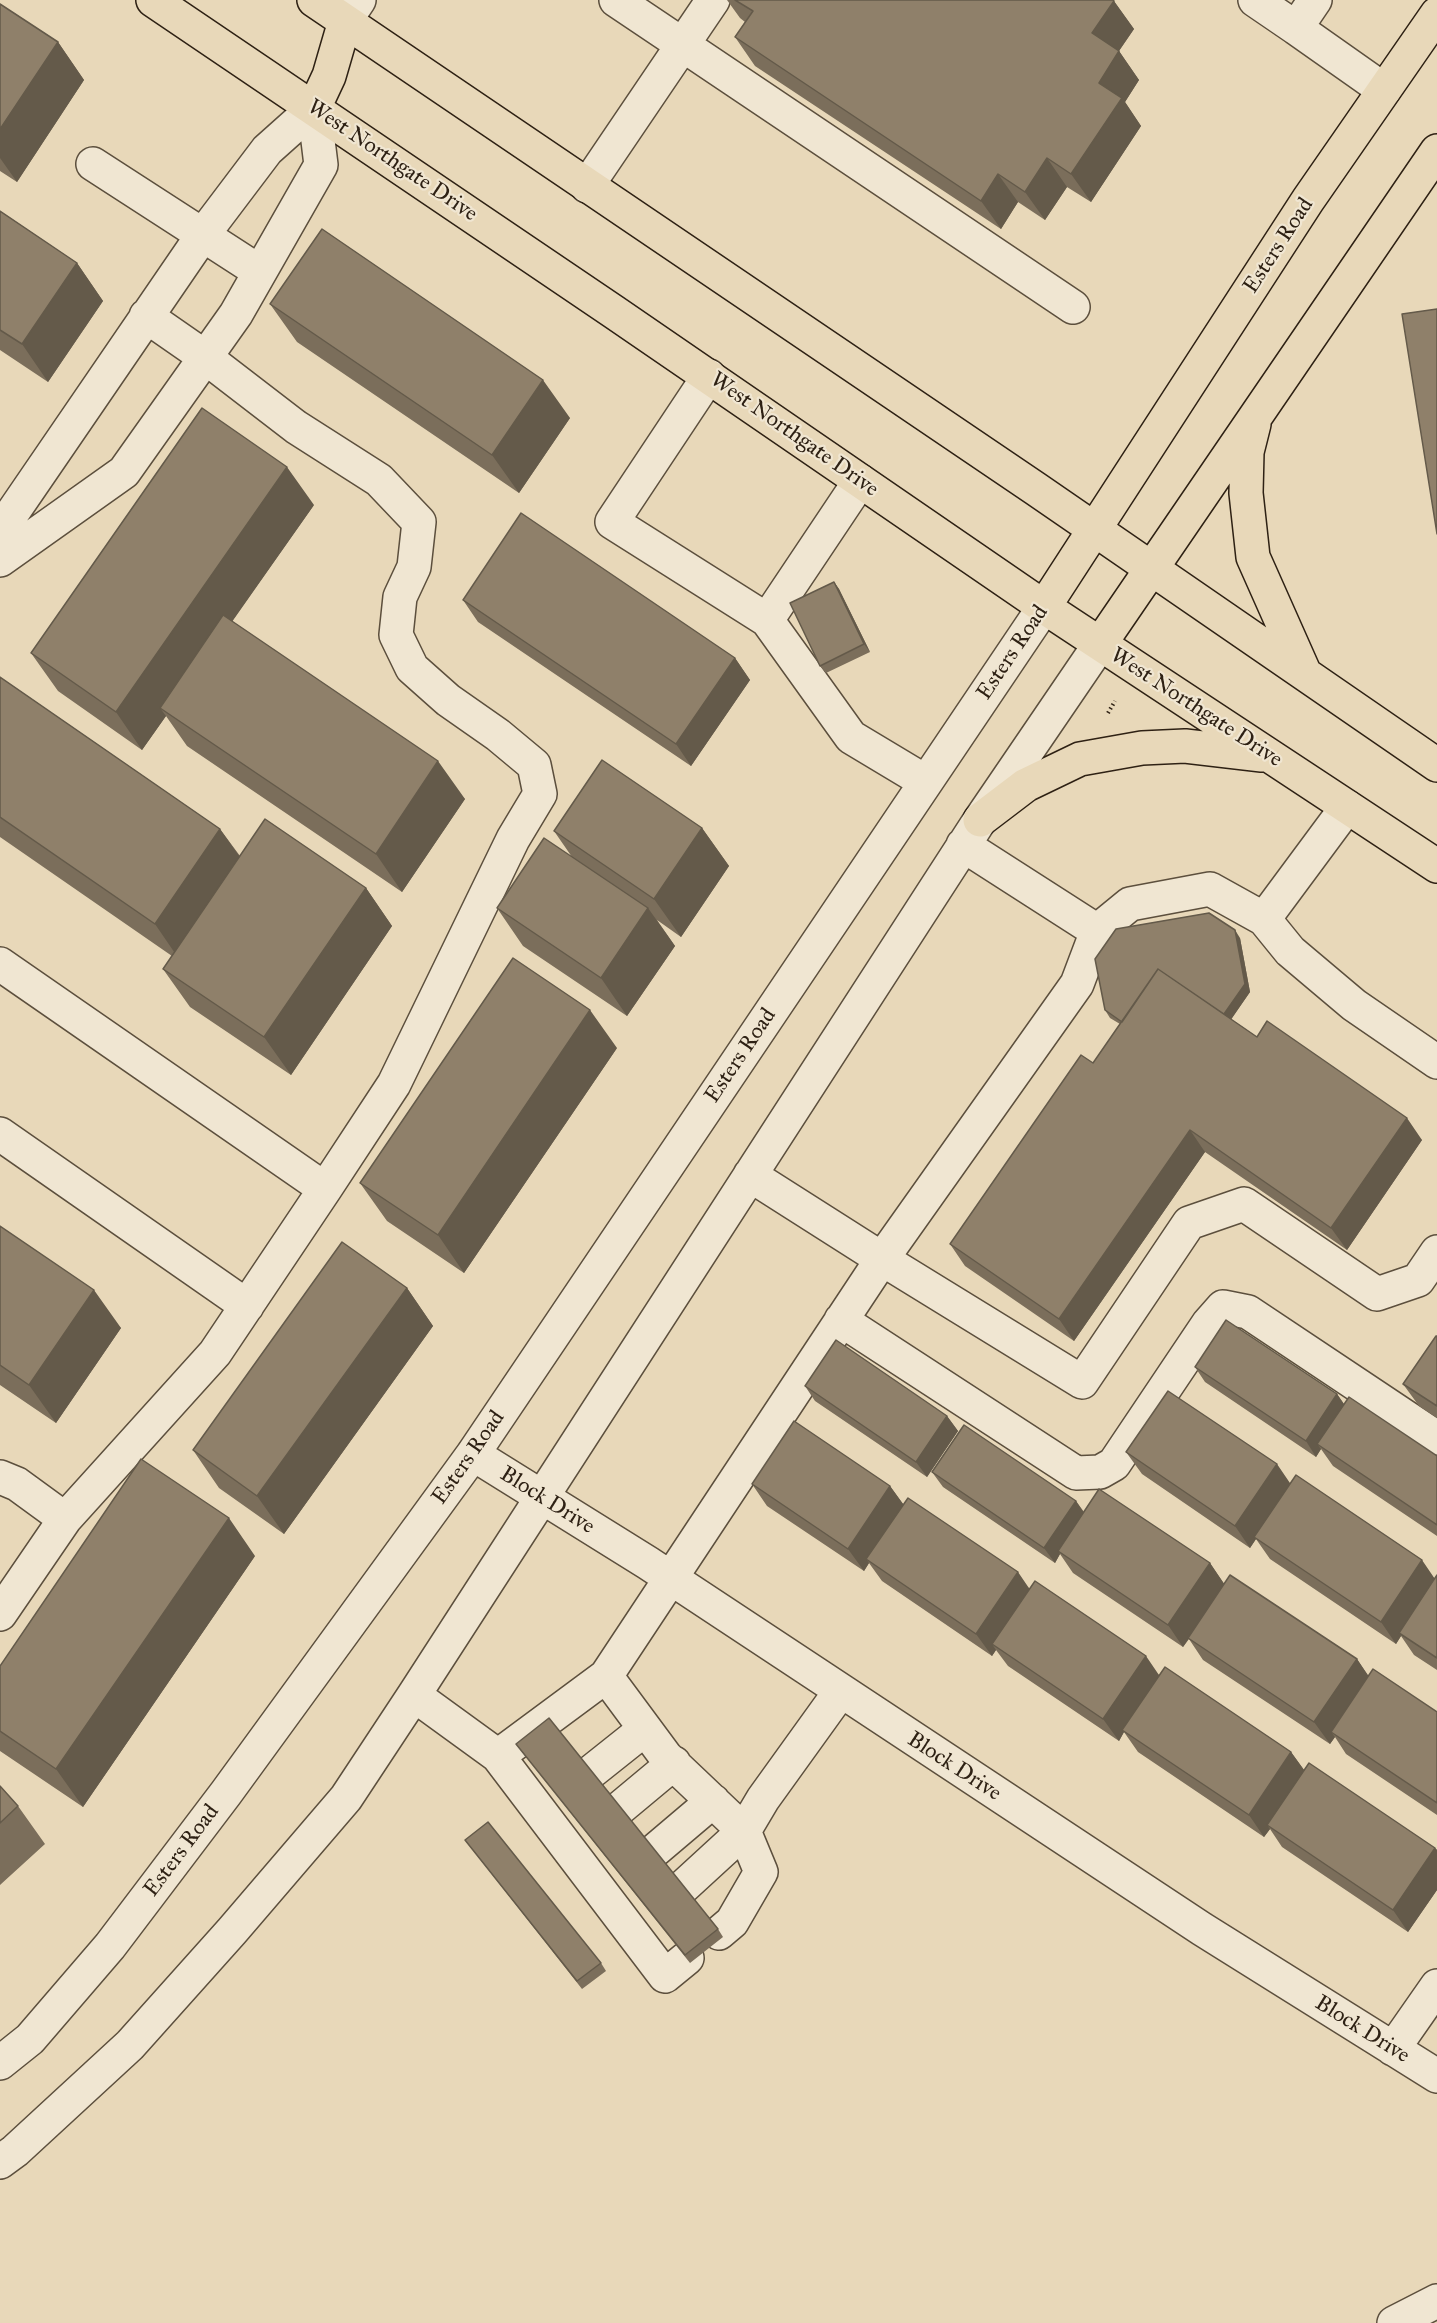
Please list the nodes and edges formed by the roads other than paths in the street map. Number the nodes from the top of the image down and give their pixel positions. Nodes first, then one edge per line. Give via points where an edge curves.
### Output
1 (153, 0) edge
2 (314, 0) edge
3 (616, 0) edge
4 (713, 0) edge
5 (1255, 0) edge
6 (1315, 0) edge
7 (352, 10) edge
8 (1437, 14) edge
9 (1296, 28) junction
10 (682, 45) junction
11 (1384, 90) junction
12 (314, 108) junction
13 (93, 164) dead end
14 (1432, 170) edge
15 (587, 186) junction
16 (202, 236) junction
17 (260, 272) junction
18 (1073, 307) dead end
19 (146, 316) junction
20 (205, 357) junction
21 (709, 376) junction
22 (1256, 414) junction
23 (860, 481) junction
24 (0, 531) edge
25 (1095, 531) junction
26 (0, 560) edge
27 (1150, 568) junction
28 (1044, 607) junction
29 (767, 620) junction
30 (1100, 644) junction
31 (1305, 674) junction
32 (1269, 756) junction
33 (1437, 765) edge
34 (926, 782) junction
35 (1347, 807) junction
36 (972, 832) junction
37 (1437, 866) edge
38 (1264, 919) junction
39 (1096, 931) junction
40 (0, 964) edge
41 (1437, 1062) edge
42 (0, 1134) edge
43 (750, 1175) junction
44 (325, 1189) junction
45 (1437, 1252) edge
46 (882, 1259) junction
47 (247, 1306) junction
48 (841, 1320) junction
49 (1437, 1438) edge
50 (473, 1454) junction
51 (0, 1477) edge
52 (541, 1497) junction
53 (65, 1519) junction
54 (669, 1578) junction
55 (0, 1614) edge
56 (606, 1676) junction
57 (840, 1692) junction
58 (414, 1695) junction
59 (645, 1729) junction
60 (498, 1756) junction
61 (674, 1763) junction
62 (591, 1772) edge
63 (713, 1801) junction
64 (620, 1808) edge
65 (744, 1831) junction
66 (654, 1851) edge
67 (682, 1887) edge
68 (719, 1933) edge
69 (687, 1958) edge
70 (1437, 1986) edge
71 (1393, 2049) junction
72 (0, 2063) edge
73 (1437, 2076) edge
74 (0, 2162) edge
75 (1437, 2301) edge
76 (1394, 2323) edge

1 - 12 main road, West Northgate Drive
2 - 7 main road
3 - 10 street
4 - 10 street
5 - 9 street
6 - 9 street
7 - 12 main road
7 - 15 main road
8 - 11 main road, Esters Road
9 - 11 street
10 - 15 street
10 - 18 street
11 - 25 main road, Esters Road via 1308,200
12 - 16 street via 267,150
12 - 17 street via 321,165
12 - 21 main road, West Northgate Drive
13 - 16 street
14 - 22 main road
15 - 25 main road
16 - 17 street
16 - 19 street
17 - 20 street
19 - 20 street
19 - 24 street
20 - 26 street via 124,472
20 - 44 street via 296,428 379,480 419,522 414,567 399,597 396,635 412,668 534,765 540,794 513,839 394,1084
21 - 23 main road, West Northgate Drive
21 - 29 street via 612,522
22 - 27 main road
22 - 31 main road via 1247,452 1246,493 1253,557
23 - 28 main road, West Northgate Drive
23 - 29 street
25 - 27 main road
25 - 28 main road, Esters Road
27 - 30 main road
27 - 31 main road
28 - 30 main road, West Northgate Drive
28 - 34 street, Esters Road
29 - 34 street via 851,737
30 - 32 main road, West Northgate Drive
30 - 36 street
31 - 33 main road
32 - 35 main road, West Northgate Drive
32 - 36 main road via 1185,746 1136,749 1080,759 1026,785
34 - 50 street, Esters Road
35 - 37 main road, West Northgate Drive
35 - 38 street
36 - 39 street
36 - 43 street
38 - 39 street via 1210,889 1130,904
38 - 41 street via 1290,951 1354,1005
39 - 46 street via 1077,984
40 - 44 street
42 - 47 street
43 - 46 street
43 - 52 street
44 - 47 street
45 - 46 street via 1418,1280 1377,1294 1244,1204 1190,1223 1082,1383
46 - 48 street
47 - 53 street via 215,1353
48 - 49 street via 1076,1473 1100,1472 1114,1464 1223,1307 1248,1311
48 - 54 street
50 - 52 street, Block Drive
50 - 72 street, Esters Road via 110,1946 30,2039
51 - 53 street via 17,1484
52 - 54 street, Block Drive
52 - 58 street
53 - 55 street
54 - 56 street
54 - 57 street, Block Drive
56 - 59 street
56 - 60 street
57 - 65 street
57 - 71 street, Block Drive
58 - 60 street
58 - 74 street via 346,1798 232,1932 130,2045
59 - 61 street
59 - 62 street
60 - 69 street via 549,1804 642,1924 665,1976
61 - 63 street
61 - 64 street
63 - 65 street
63 - 66 street
65 - 67 street
65 - 68 street via 761,1872 732,1922
70 - 71 street
71 - 73 street, Block Drive
75 - 76 street

